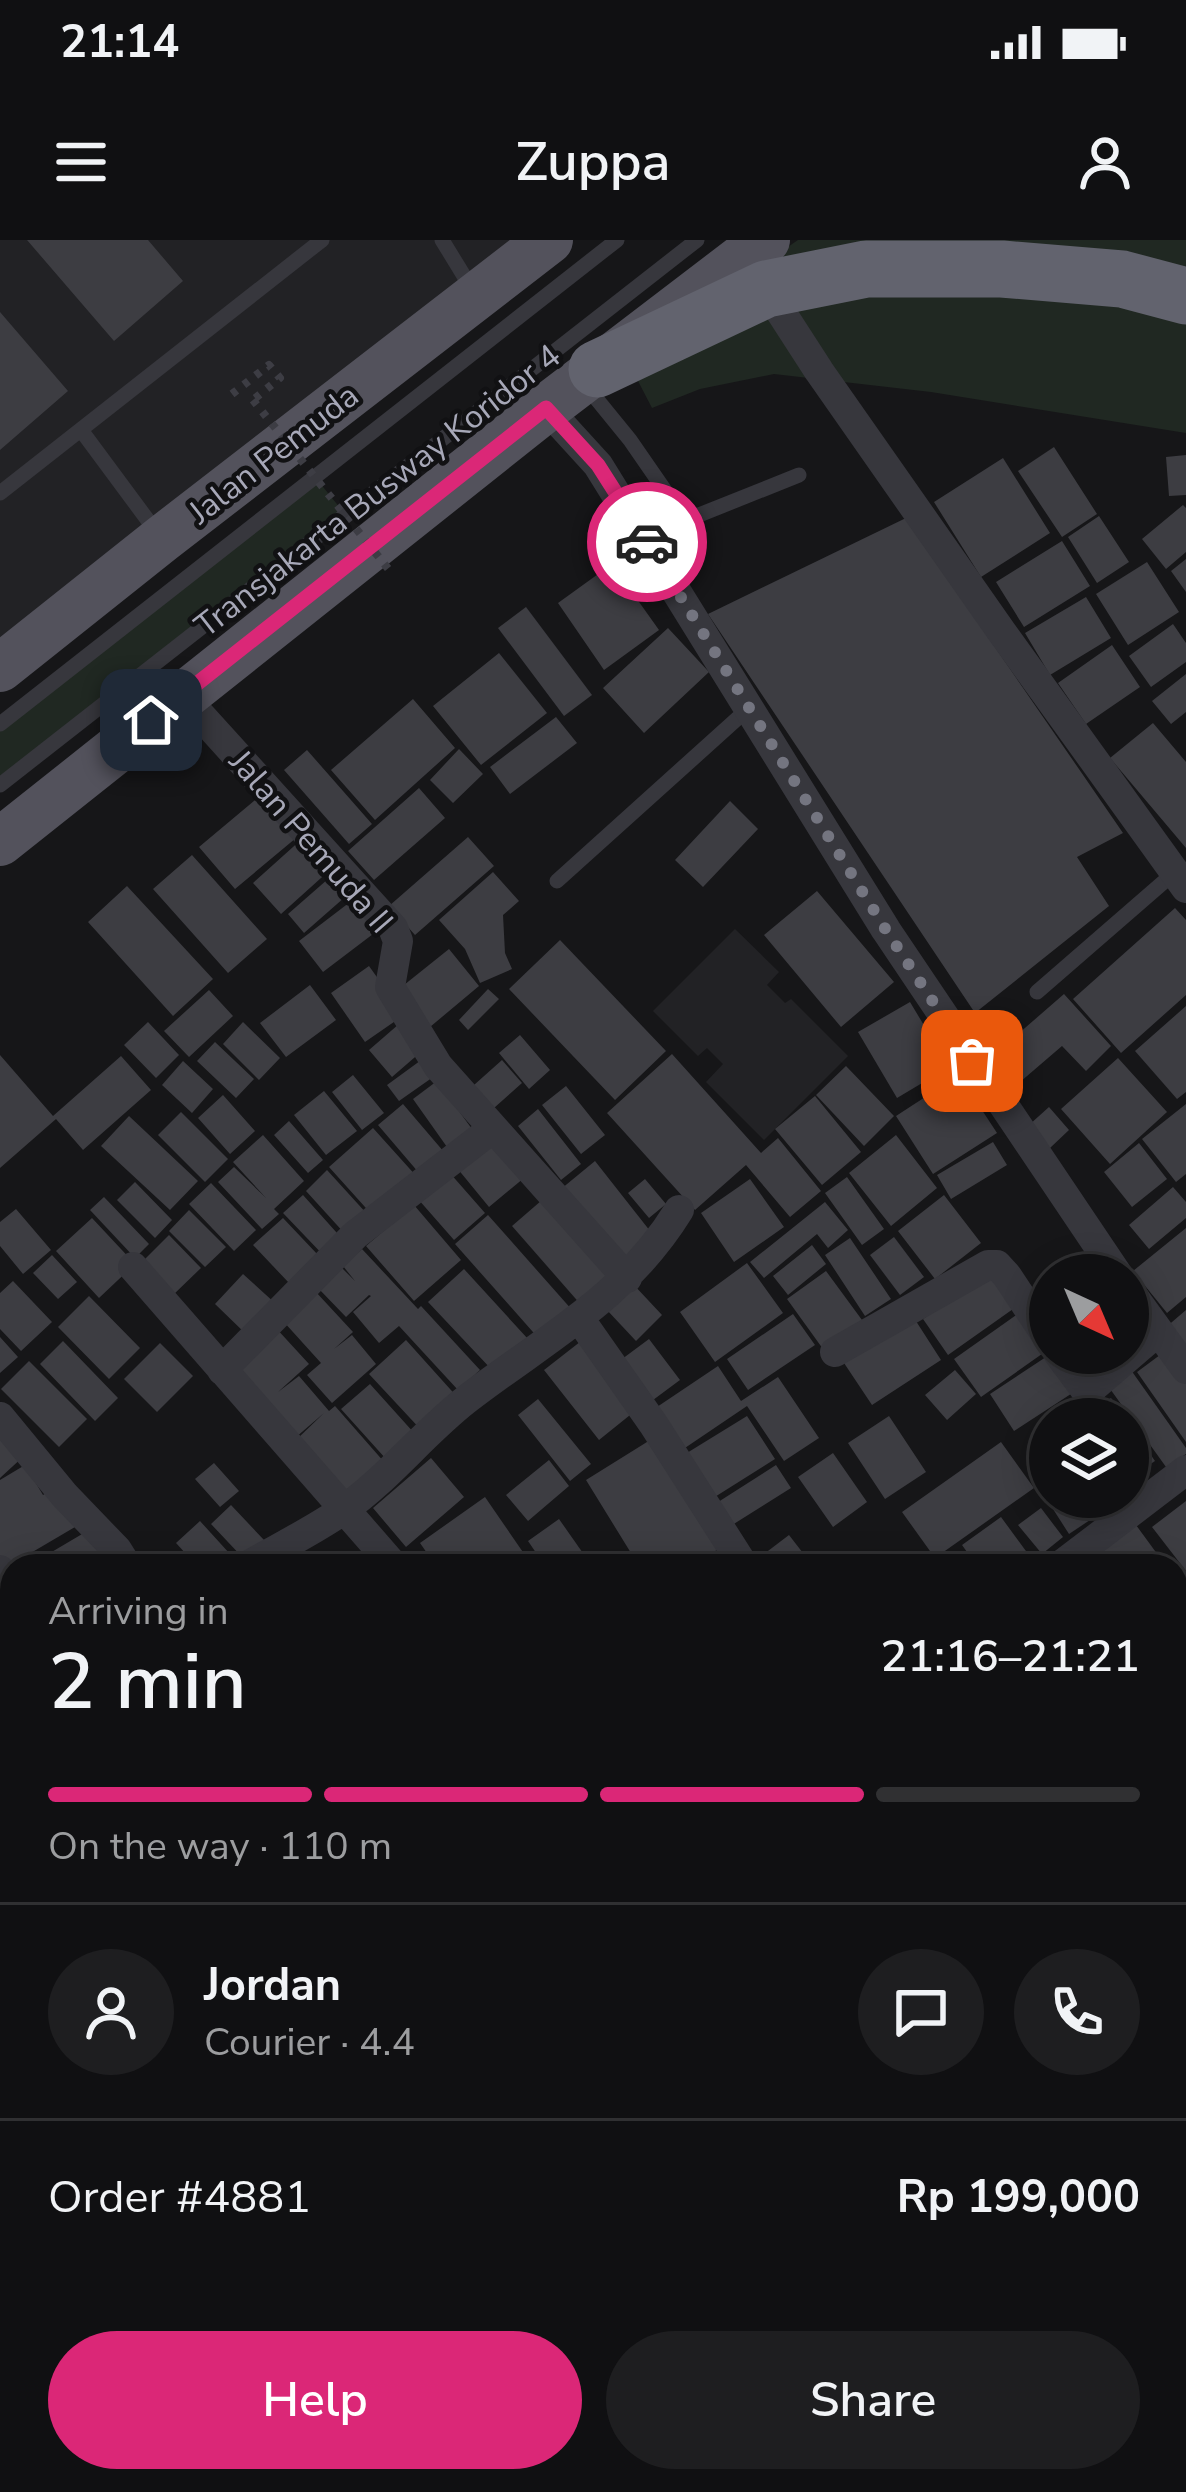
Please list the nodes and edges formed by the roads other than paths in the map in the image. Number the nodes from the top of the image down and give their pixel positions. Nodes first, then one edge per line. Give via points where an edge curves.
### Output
1 (322, 240) edge
2 (442, 240) edge
3 (549, 240) edge
4 (616, 240) edge
5 (698, 240) edge
6 (766, 264) edge
7 (1186, 296) edge
8 (477, 297) junction
9 (574, 386) junction
10 (81, 430) junction
11 (799, 475) dead end
12 (0, 494) edge
13 (162, 539) junction
14 (0, 668) edge
15 (195, 708) junction
16 (749, 708) junction
17 (0, 724) edge
18 (0, 785) edge
19 (0, 842) edge
20 (1182, 875) edge
21 (557, 881) dead end
22 (1037, 992) dead end
23 (492, 1129) junction
24 (679, 1210) dead end
25 (1104, 1254) edge
26 (134, 1268) dead end
27 (627, 1278) junction
28 (1029, 1309) edge
29 (580, 1318) junction
30 (1149, 1320) edge
31 (1157, 1332) junction
32 (1149, 1339) edge
33 (835, 1352) dead end
34 (1186, 1369) edge
35 (222, 1370) junction
36 (1072, 1374) edge
37 (1109, 1374) edge
38 (0, 1417) edge
39 (1186, 1470) edge
40 (344, 1509) junction
41 (120, 1554) edge
42 (267, 1554) edge
43 (383, 1554) edge
44 (736, 1554) edge
45 (1083, 1554) edge

1 - 10 lane
2 - 8 lane
3 - 8 main road, Jalan Pemuda
4 - 17 lane, Transjakarta Busway Koridor 4
5 - 18 lane, Transjakarta Busway Koridor 4
6 - 7 highway via 994,268 1122,279
6 - 9 highway
6 - 20 street via 819,370
8 - 13 main road, Jalan Pemuda
9 - 11 lane via 630,440 687,515
9 - 15 main road
9 - 16 street via 598,465
10 - 12 lane
10 - 13 lane
13 - 14 main road, Jalan Pemuda
15 - 19 main road
15 - 23 street, Jalan Pemuda II via 393,928 394,999
16 - 21 lane
16 - 25 street via 886,930
20 - 22 lane
23 - 27 street, Jalan Pemuda II
23 - 35 street via 355,1235
24 - 27 street
26 - 35 street
27 - 29 street
28 - 33 street via 997,1265 988,1265
29 - 40 street via 464,1401
29 - 44 street
30 - 31 street
31 - 32 street
31 - 34 street
35 - 40 street
36 - 37 street via 1084,1388
38 - 41 street
39 - 45 street
40 - 42 street
40 - 43 street

